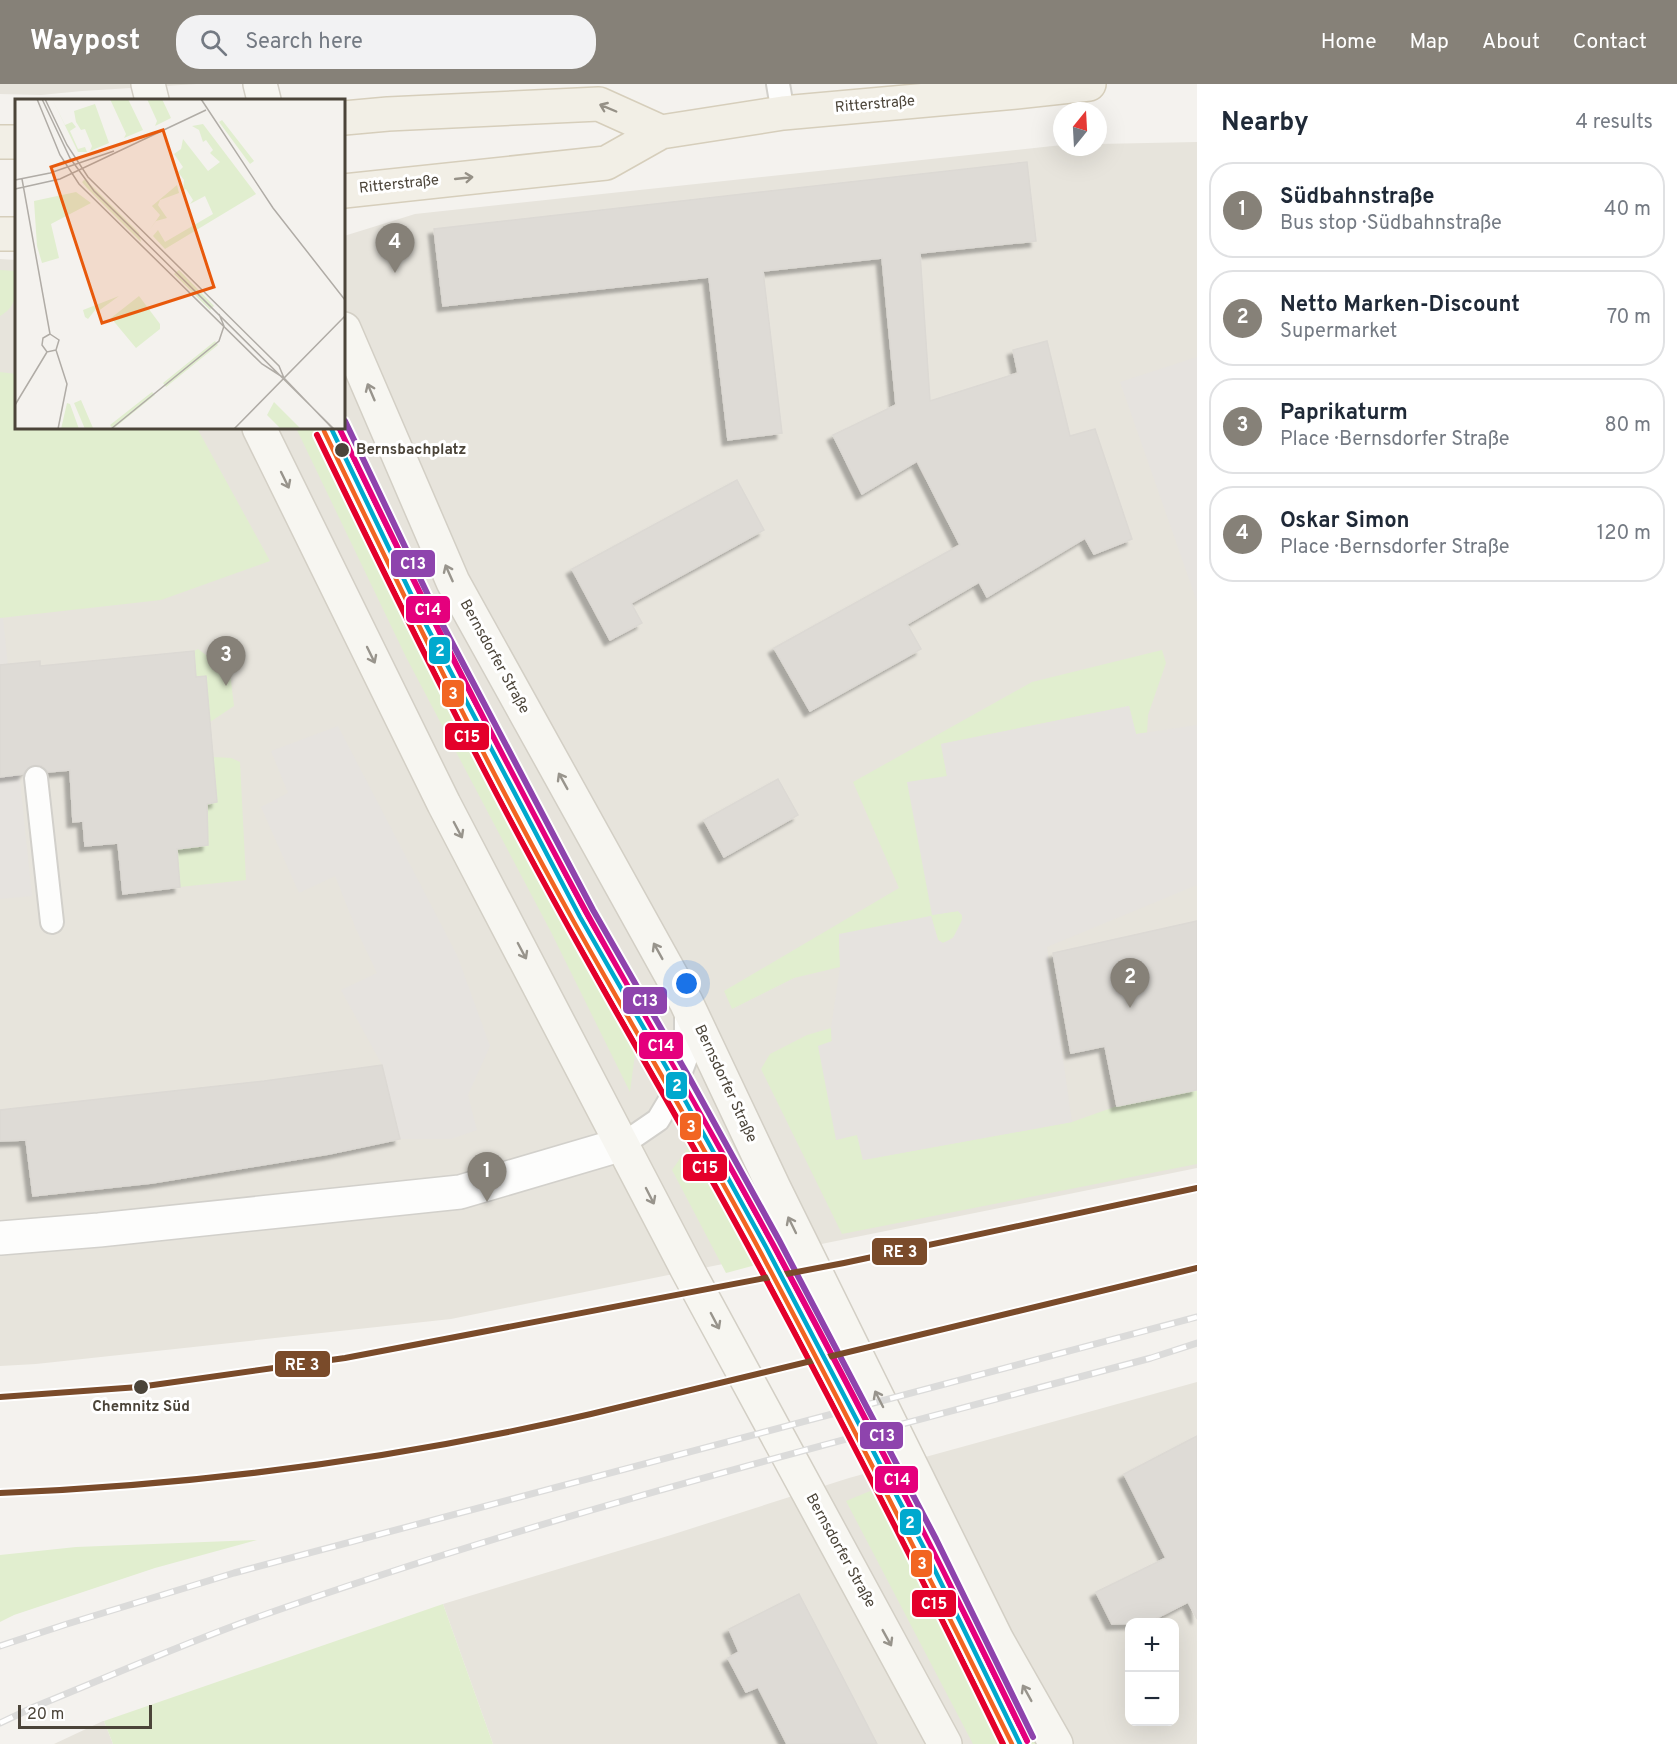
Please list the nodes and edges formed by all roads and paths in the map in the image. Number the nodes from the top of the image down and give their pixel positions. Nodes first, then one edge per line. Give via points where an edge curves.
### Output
1 (148, 84) edge
2 (260, 84) edge
3 (1089, 84) edge
4 (780, 98) edge
5 (152, 99) edge
6 (264, 99) edge
7 (345, 118) edge
8 (661, 132) junction
9 (345, 191) edge
10 (345, 331) edge
11 (259, 429) edge
12 (36, 778) dead end
13 (52, 922) dead end
14 (686, 1002) junction
15 (623, 1144) junction
16 (0, 1238) edge
17 (945, 1744) edge
18 (1056, 1744) edge

1 - 5 street
2 - 6 street
3 - 4 main road, Ritterstraße via 1016,92
4 - 8 main road, Ritterstraße
8 -> 7 main road via 599,104
9 -> 8 main road, Ritterstraße via 606,163
14 -> 10 street, Bernsdorfer Straße via 453,582
11 -> 15 street, Bernsdorfer Straße via 444,804
12 - 13 lane
14 - 15 lane via 686,1058 670,1100 658,1120
18 -> 14 street, Bernsdorfer Straße via 997,1640
15 - 16 street via 460,1192
15 -> 17 street, Bernsdorfer Straße

